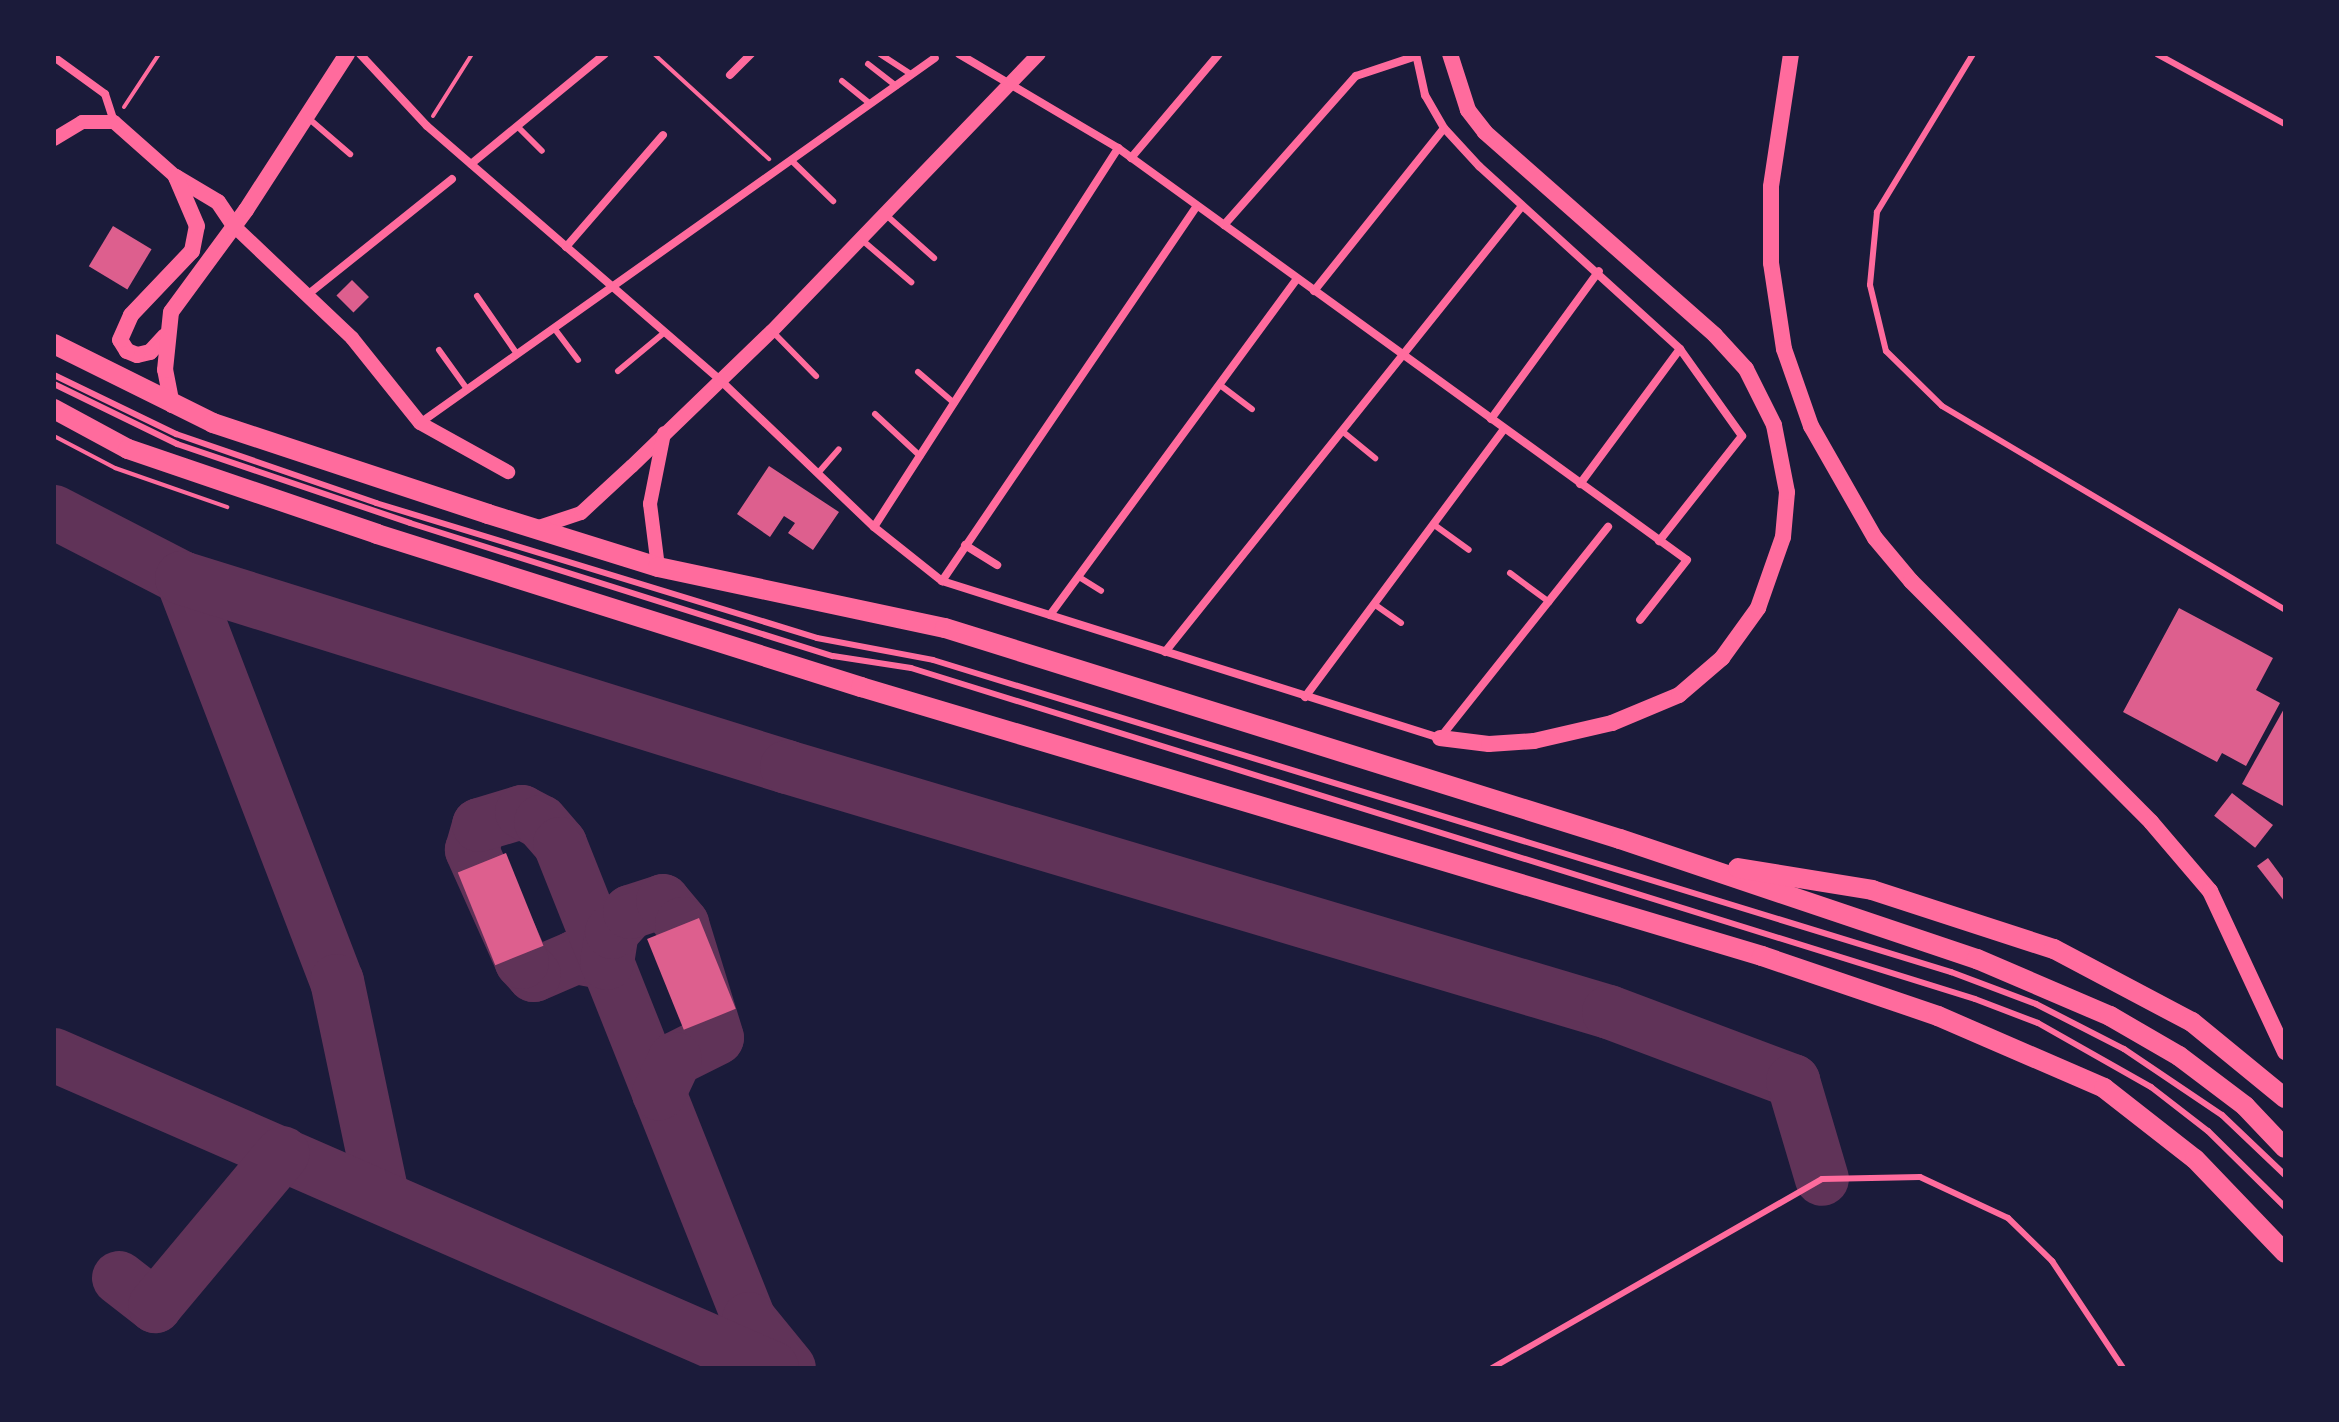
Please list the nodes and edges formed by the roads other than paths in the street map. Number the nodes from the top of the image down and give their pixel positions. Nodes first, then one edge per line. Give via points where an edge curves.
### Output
1 (347, 54) edge
2 (360, 54) edge
3 (605, 54) edge
4 (751, 54) edge
5 (880, 54) edge
6 (959, 54) edge
7 (1039, 54) edge
8 (1219, 54) edge
9 (1450, 54) edge
10 (1791, 54) edge
11 (1973, 54) edge
12 (2157, 54) edge
13 (1416, 55) edge
14 (54, 57) edge
15 (935, 58) dead end
16 (868, 64) dead end
17 (730, 75) dead end
18 (912, 75) junction
19 (842, 81) dead end
20 (1012, 85) junction
21 (896, 86) junction
22 (870, 104) junction
23 (307, 117) junction
24 (114, 122) junction
25 (2285, 124) edge
26 (517, 126) junction
27 (1444, 128) junction
28 (663, 135) dead end
29 (54, 139) edge
30 (1118, 148) junction
31 (542, 151) dead end
32 (350, 154) dead end
33 (1131, 158) junction
34 (791, 160) junction
35 (471, 164) junction
36 (176, 177) junction
37 (452, 179) dead end
38 (833, 201) dead end
39 (1197, 206) junction
40 (1522, 206) junction
41 (885, 214) junction
42 (1224, 225) junction
43 (234, 226) junction
44 (861, 239) junction
45 (566, 247) junction
46 (934, 258) dead end
47 (1599, 271) junction
48 (1297, 279) junction
49 (911, 282) dead end
50 (613, 286) junction
51 (1314, 291) junction
52 (306, 296) junction
53 (477, 296) dead end
54 (554, 328) junction
55 (772, 331) junction
56 (665, 332) junction
57 (165, 336) junction
58 (54, 344) edge
59 (1680, 349) junction
60 (439, 350) dead end
61 (517, 354) junction
62 (1403, 355) junction
63 (578, 360) dead end
64 (618, 371) dead end
65 (918, 372) dead end
66 (54, 375) edge
67 (816, 376) dead end
68 (719, 379) junction
69 (54, 384) edge
70 (1220, 385) junction
71 (467, 389) junction
72 (954, 403) junction
73 (172, 405) junction
74 (54, 409) edge
75 (1252, 409) dead end
76 (875, 414) dead end
77 (1491, 419) junction
78 (420, 423) junction
79 (1504, 429) junction
80 (1342, 431) junction
81 (664, 432) junction
82 (839, 449) dead end
83 (920, 456) junction
84 (1375, 458) dead end
85 (508, 472) dead end
86 (819, 472) junction
87 (1580, 484) junction
88 (1433, 524) junction
89 (874, 527) junction
90 (1608, 527) dead end
91 (534, 528) junction
92 (1659, 541) junction
93 (965, 545) junction
94 (1469, 550) dead end
95 (997, 565) dead end
96 (658, 567) junction
97 (1510, 573) dead end
98 (1079, 577) junction
99 (942, 581) junction
100 (1101, 591) dead end
101 (1549, 602) junction
102 (1374, 604) junction
103 (2285, 610) edge
104 (1050, 615) junction
105 (1640, 620) dead end
106 (1401, 623) dead end
107 (1165, 652) junction
108 (1305, 697) junction
109 (1440, 738) junction
110 (1674, 857) junction
111 (2285, 1052) edge
112 (2285, 1098) edge
113 (2285, 1148) edge
114 (2285, 1175) edge
115 (2285, 1207) edge
116 (2285, 1255) edge
117 (1492, 1368) edge
118 (2123, 1368) edge

1 - 23 main road
2 - 35 street
3 - 26 street
4 - 17 street
5 - 18 lane
6 - 20 street
7 - 20 street
8 - 33 street
9 - 109 main road via 1468,110 1485,132 1715,335 1746,369 1774,425 1787,492 1772,579 1740,636 1699,681 1657,707 1569,733 1489,744
10 - 111 main road via 1771,187 1771,263 1784,349 1811,426 1841,487 1902,571 2151,822 2210,891
11 - 103 lane via 1877,212 1870,285 1886,351 1942,406
12 - 25 lane
13 - 27 street via 1425,95
13 - 42 street via 1356,76
14 - 24 street via 105,94
15 - 18 street
16 - 21 lane
18 - 21 street
19 - 22 lane
20 - 30 street
20 - 41 street
21 - 22 street
22 - 34 street
23 - 32 lane
23 - 43 main road
24 - 29 street via 82,122
24 - 36 street
26 - 31 lane
26 - 35 street
27 - 40 street
27 - 51 street
28 - 45 street
30 - 33 street
30 - 72 street
33 - 39 street
34 - 38 lane
34 - 50 street
35 - 45 street
36 - 43 main road via 218,202
36 - 57 main road via 197,226 192,251 131,315 120,340 137,355 150,352
37 - 52 street
39 - 42 street
39 - 93 street
40 - 47 street
40 - 62 street
41 - 44 street
41 - 46 lane
42 - 48 street
43 - 52 street
43 - 57 main road via 171,312
44 - 49 lane
44 - 55 street
45 - 50 street
47 - 59 street
47 - 77 street
48 - 51 street
48 - 70 street
50 - 54 street
50 - 56 street
51 - 62 street
52 - 78 street via 352,338
53 - 61 lane
54 - 61 street
54 - 63 lane
55 - 67 lane
55 - 68 street
56 - 64 lane
56 - 68 street
57 - 73 main road
58 - 73 highway
59 - 87 street
59 - 92 street via 1742,436
60 - 71 lane
61 - 71 street
62 - 77 street
62 - 80 street
65 - 72 lane
66 - 114 lane via 176,434 376,503 817,638 881,646 947,664 1951,972 2036,1004 2124,1049 2222,1115
68 - 81 street
68 - 86 street
69 - 115 lane via 190,449 381,514 833,656 911,668 1975,999 2038,1023 2151,1087 2208,1131
70 - 75 lane
70 - 98 street
71 - 78 street
72 - 83 street
73 - 91 highway
74 - 116 highway via 128,449 377,534 861,687 1762,956 1950,1020 2104,1088 2195,1159
76 - 83 lane
77 - 79 street
78 - 85 street
79 - 87 street
79 - 88 street
80 - 84 lane
80 - 107 street
81 - 91 street via 581,513
81 - 96 street via 650,504
82 - 86 lane
83 - 89 street
86 - 89 street
87 - 92 street
88 - 94 lane
88 - 102 street
89 - 99 street
90 - 101 street
91 - 96 highway
92 - 105 street via 1687,560
93 - 95 street
93 - 99 street
96 - 110 highway via 945,628
97 - 101 lane
98 - 100 lane
98 - 104 street
99 - 104 street
101 - 109 street
102 - 106 lane
102 - 108 street
104 - 107 street
107 - 108 street
108 - 109 street
110 - 112 highway via 1872,890 2054,949 2192,1022
110 - 113 highway via 1977,959 2110,1016 2168,1049 2245,1106
117 - 118 lane via 1822,1179 1920,1177 2008,1218 2052,1261

